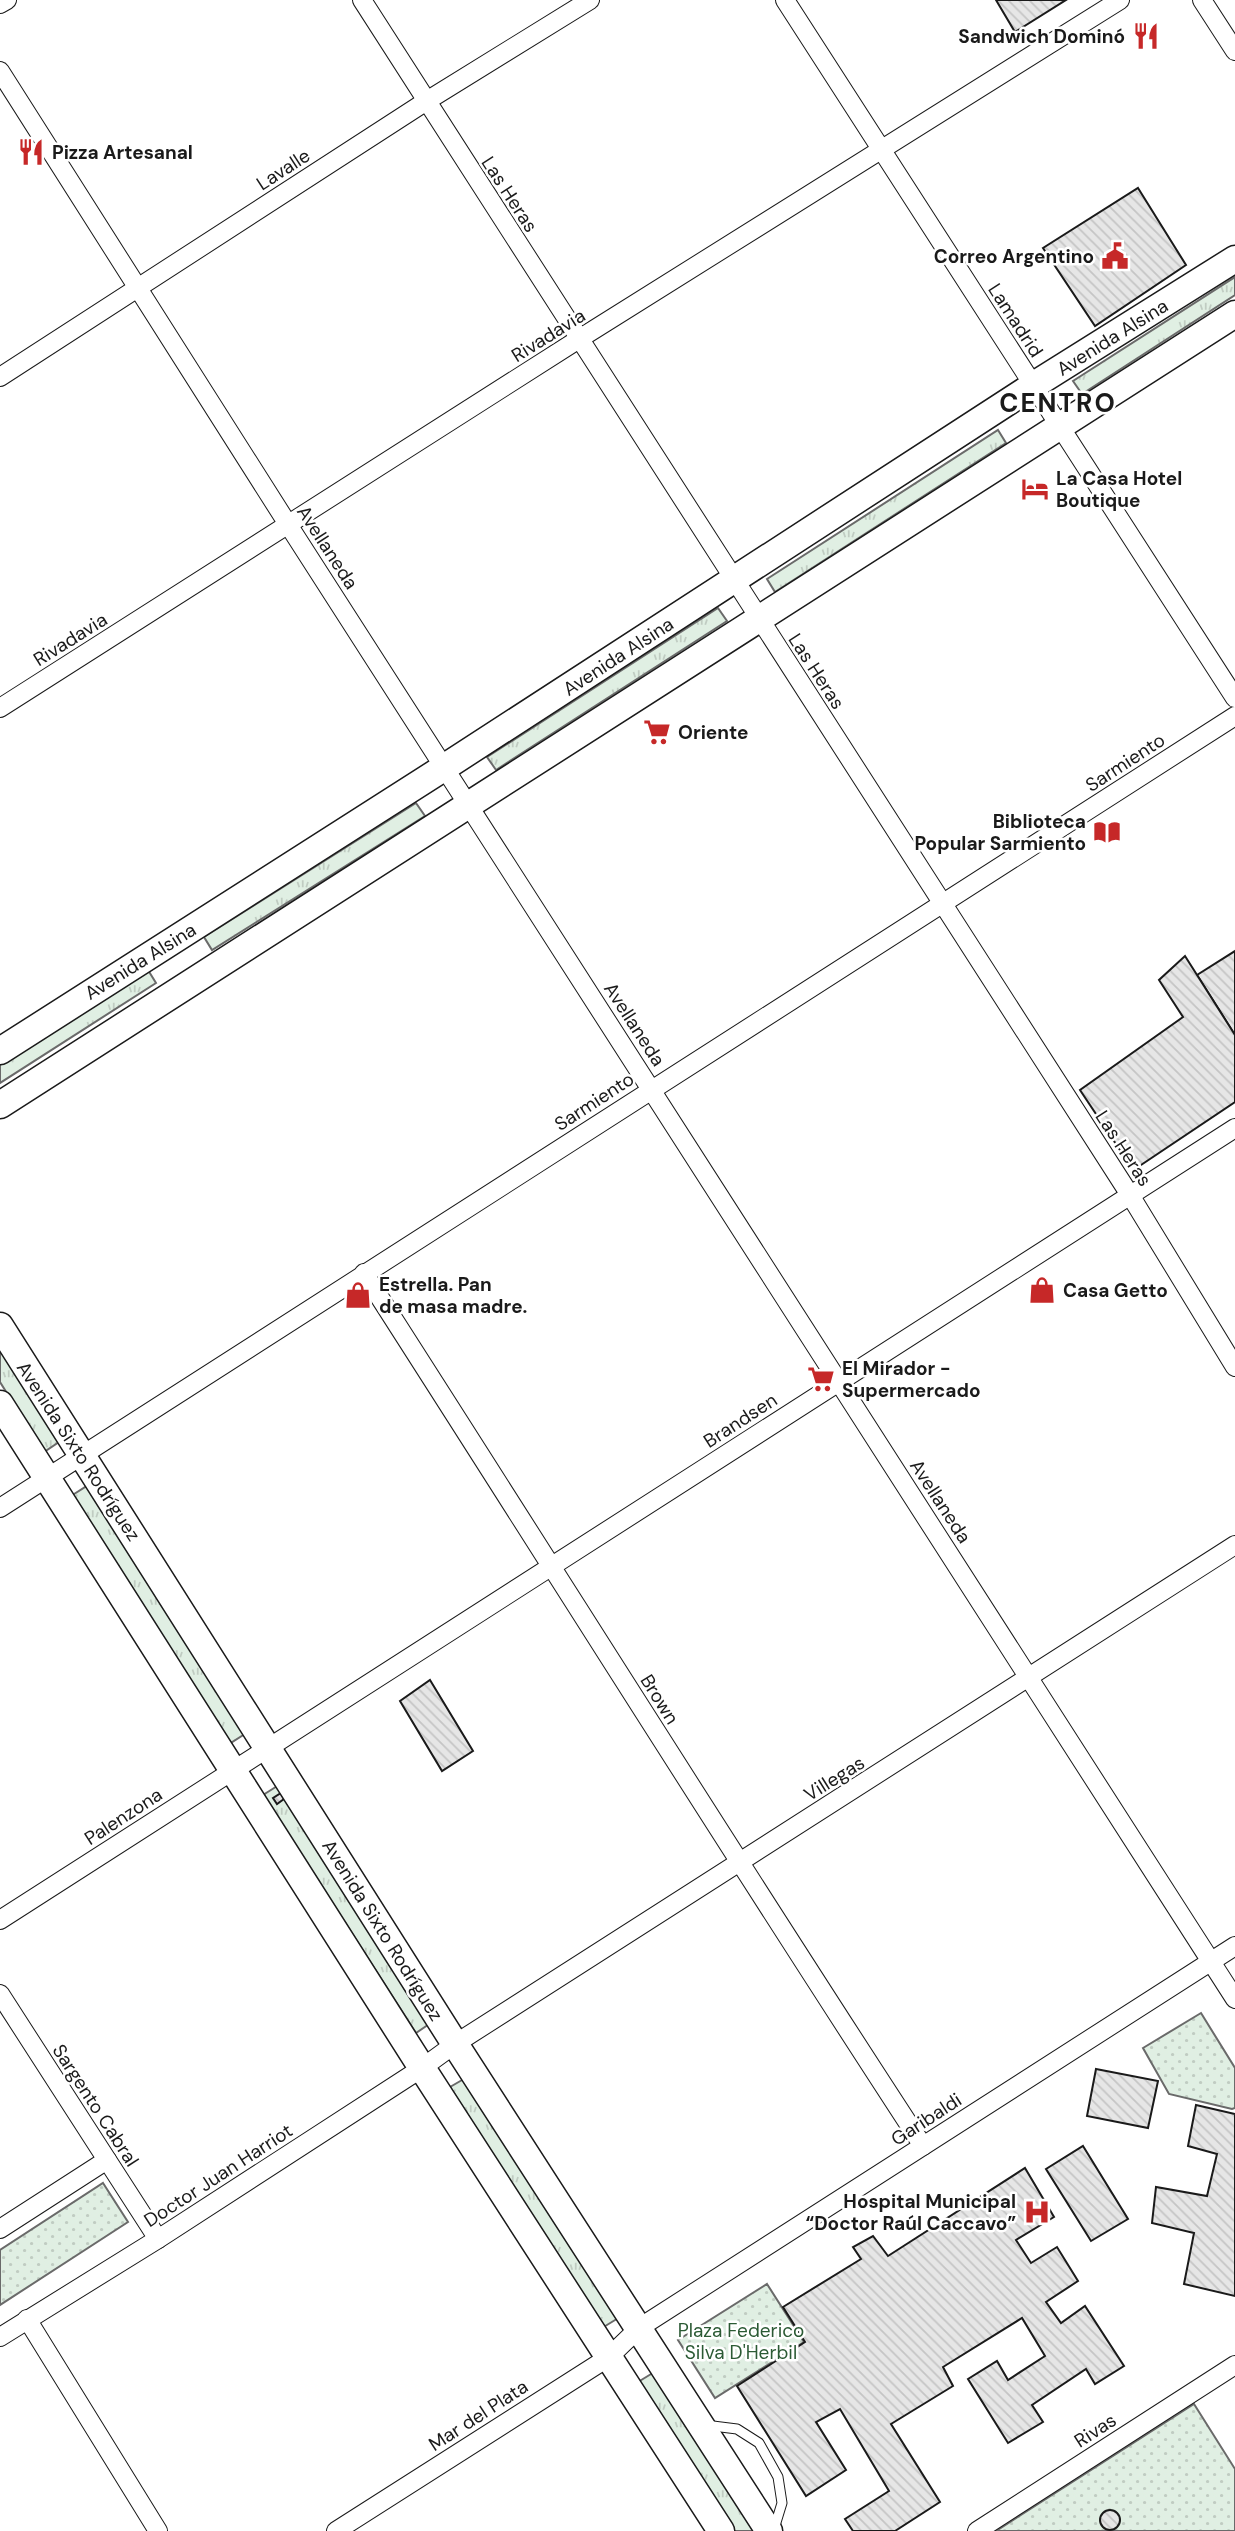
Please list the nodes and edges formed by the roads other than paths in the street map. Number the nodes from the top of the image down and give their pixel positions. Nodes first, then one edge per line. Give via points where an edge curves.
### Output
1 (7, 0) edge
2 (362, 0) edge
3 (590, 0) edge
4 (785, 0) edge
5 (1120, 0) edge
6 (1202, 0) edge
7 (0, 4) edge
8 (1235, 51) edge
9 (0, 71) edge
10 (425, 102) junction
11 (882, 150) junction
12 (1235, 260) edge
13 (139, 288) junction
14 (1235, 314) edge
15 (579, 340) junction
16 (0, 377) edge
17 (1034, 386) junction
18 (1060, 426) junction
19 (289, 526) junction
20 (734, 581) junction
21 (759, 619) junction
22 (1235, 698) edge
23 (0, 708) edge
24 (1235, 716) edge
25 (445, 767) junction
26 (469, 805) junction
27 (942, 903) junction
28 (171, 942) junction
29 (195, 981) junction
30 (0, 1051) edge
31 (652, 1089) junction
32 (0, 1105) edge
33 (1235, 1128) edge
34 (1130, 1195) junction
35 (364, 1273) junction
36 (0, 1326) edge
37 (1235, 1367) edge
38 (840, 1381) junction
39 (0, 1404) edge
40 (82, 1455) junction
41 (47, 1478) junction
42 (0, 1508) edge
43 (1235, 1545) edge
44 (553, 1566) junction
45 (1030, 1678) junction
46 (269, 1748) junction
47 (234, 1770) junction
48 (738, 1863) junction
49 (0, 1920) edge
50 (1235, 1946) edge
51 (1210, 1962) junction
52 (0, 1994) edge
53 (1235, 1999) edge
54 (455, 2044) junction
55 (422, 2068) junction
56 (923, 2146) junction
57 (107, 2160) junction
58 (0, 2229) edge
59 (158, 2239) junction
60 (27, 2319) junction
61 (639, 2328) junction
62 (0, 2337) edge
63 (609, 2357) junction
64 (1235, 2365) edge
65 (701, 2424) junction
66 (158, 2531) edge
67 (336, 2531) edge
68 (721, 2531) edge
69 (771, 2531) edge
70 (977, 2531) edge

1 - 7 street
2 - 10 street, Las Heras
3 - 10 street, Lavalle
4 - 11 street, Lamadrid
5 - 11 street, Rivadavia
6 - 8 street
9 - 13 street, Avellaneda
10 - 13 street, Lavalle
10 - 15 street, Las Heras
11 - 15 street, Rivadavia
11 - 17 street, Lamadrid
12 - 17 main road, Avenida Alsina
13 - 16 street, Lavalle
13 - 19 street, Avellaneda
14 - 18 main road
15 - 19 street, Rivadavia
15 - 20 street, Las Heras
17 - 18 street, Lamadrid
17 - 20 main road, Avenida Alsina
18 - 21 main road
18 - 22 street, Lamadrid
19 - 23 street, Rivadavia
19 - 25 street, Avellaneda
20 - 21 street, Las Heras
20 - 25 main road, Avenida Alsina
21 - 26 main road
21 - 27 street, Las Heras
24 - 27 street, Sarmiento
25 - 26 street, Avellaneda
25 - 28 main road, Avenida Alsina
26 - 29 main road
26 - 31 street, Avellaneda
27 - 31 street, Sarmiento
27 - 34 street, Las Heras
28 - 29 main road
28 - 30 main road, Avenida Alsina
29 - 32 main road
31 - 35 street, Sarmiento
31 - 38 street, Avellaneda
33 - 34 street, Brandsen
34 - 37 street, Las Heras
34 - 38 street, Brandsen
35 - 40 street, Sarmiento
35 - 44 street, Brown
36 - 40 main road, Avenida Sixto Rodríguez
38 - 44 street, Brandsen
38 - 45 street, Avellaneda
39 - 41 main road, Avenida Sixto Rodríguez
40 - 41 street, Sarmiento
40 - 46 main road, Avenida Sixto Rodríguez
41 - 42 street, Sarmiento
41 - 47 main road, Avenida Sixto Rodríguez
43 - 45 street, Villegas
44 - 46 street, Brandsen
44 - 48 street, Brown
45 - 48 street, Villegas
45 - 51 street, Avellaneda
46 - 47 street, Palenzona
46 - 54 main road, Avenida Sixto Rodríguez
47 - 49 street, Palenzona
47 - 55 main road, Avenida Sixto Rodríguez
48 - 54 street, Villegas
48 - 56 street, Brown
50 - 51 street, Garibaldi
51 - 53 street, Avellaneda
51 - 56 street, Garibaldi
52 - 57 street, Sargento Cabral
54 - 55 street, Doctor Juan Harriot
54 - 61 main road, Avenida Sixto Rodríguez
55 - 59 street, Doctor Juan Harriot
55 - 63 main road, Avenida Sixto Rodríguez
56 - 61 street, Garibaldi
57 - 58 street
57 - 59 street, Sargento Cabral
59 - 60 street, Doctor Juan Harriot
60 - 62 street, Doctor Juan Harriot
60 - 66 street
61 - 63 street, Mar del Plata
61 - 65 main road, Avenida Sixto Rodríguez
63 - 67 street, Mar del Plata
63 - 68 main road, Avenida Sixto Rodríguez
64 - 70 street, Rivas
65 - 69 main road, Avenida Sixto Rodríguez
65 - 69 lane via 737,2429 759,2443 778,2477 782,2503

